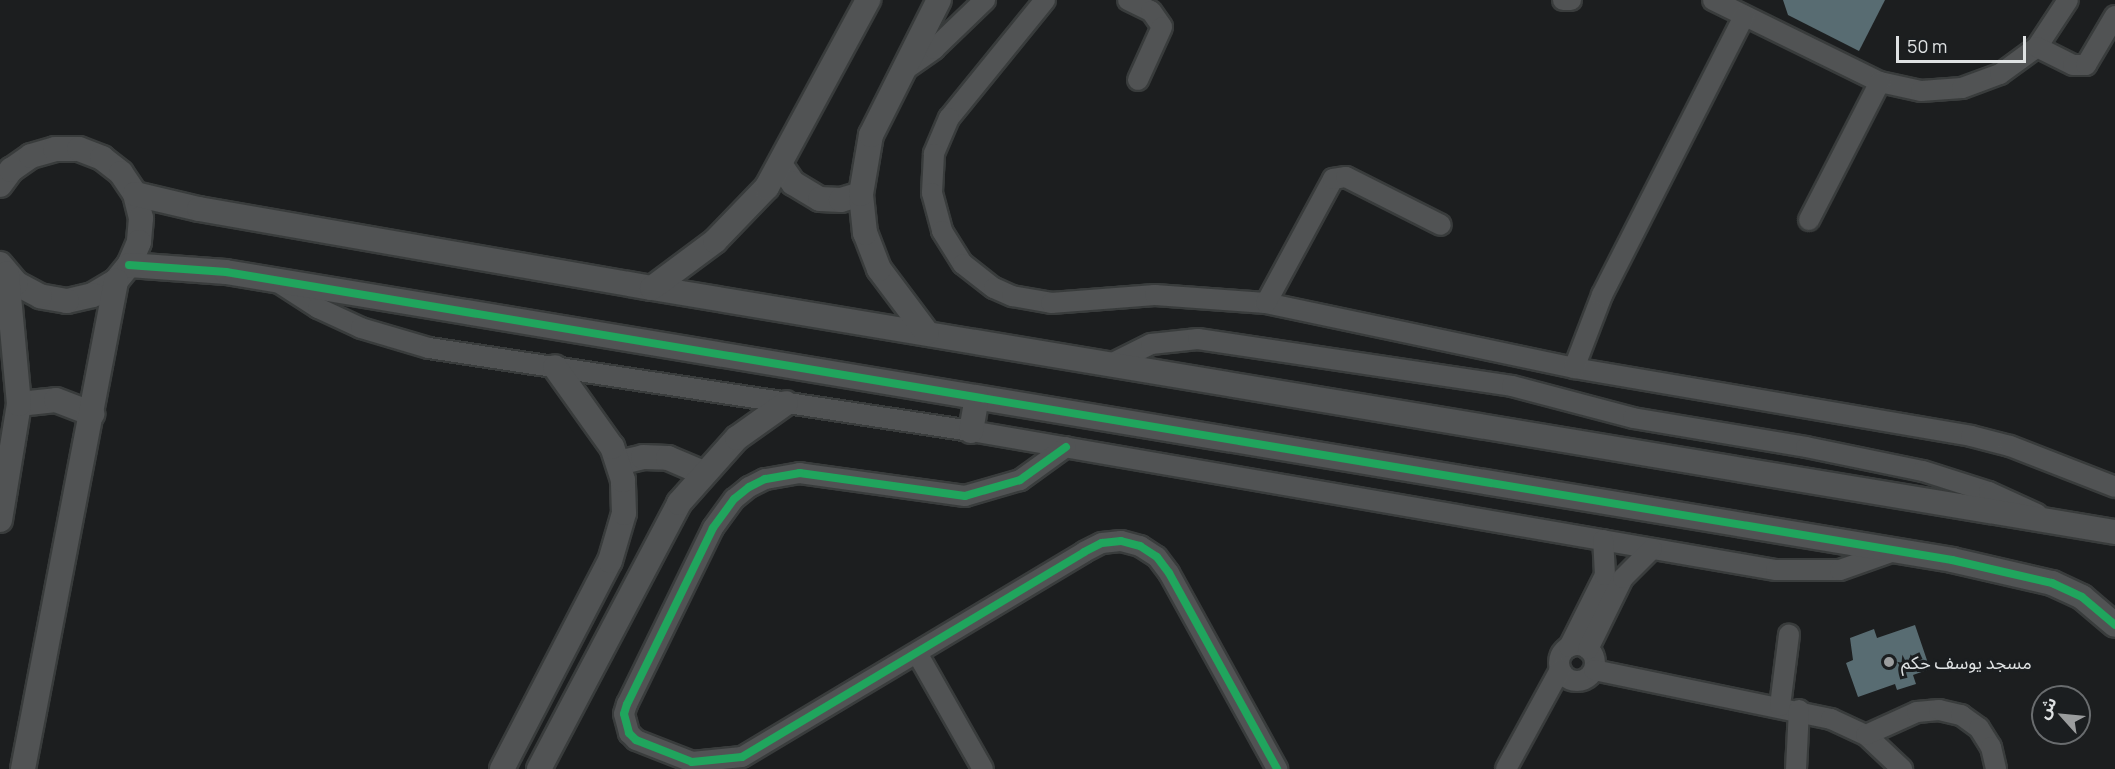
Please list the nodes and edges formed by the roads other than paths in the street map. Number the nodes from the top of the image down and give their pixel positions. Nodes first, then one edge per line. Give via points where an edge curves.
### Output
1 (868, 0) edge
2 (939, 0) edge
3 (985, 0) edge
4 (1045, 0) edge
5 (1128, 0) edge
6 (1563, 0) edge
7 (1570, 0) edge
8 (1713, 0) edge
9 (2068, 0) edge
10 (1744, 16) junction
11 (2115, 16) edge
12 (2037, 47) junction
13 (901, 72) junction
14 (1138, 80) dead end
15 (1880, 82) junction
16 (10, 163) edge
17 (782, 166) junction
18 (0, 185) edge
19 (135, 194) junction
20 (861, 194) junction
21 (1809, 220) dead end
22 (1441, 225) dead end
23 (4, 269) edge
24 (122, 273) junction
25 (278, 282) junction
26 (652, 288) junction
27 (1266, 303) junction
28 (927, 333) junction
29 (1109, 365) junction
30 (555, 367) junction
31 (1574, 368) junction
32 (977, 398) junction
33 (786, 403) junction
34 (19, 404) junction
35 (92, 414) junction
36 (971, 431) junction
37 (1066, 447) junction
38 (618, 464) junction
39 (703, 473) junction
40 (2115, 487) edge
41 (0, 520) edge
42 (2052, 521) junction
43 (2115, 532) edge
44 (1603, 540) junction
45 (1652, 549) junction
46 (1898, 550) junction
47 (2113, 618) edge
48 (1789, 635) dead end
49 (1569, 647) junction
50 (1588, 649) junction
51 (917, 653) junction
52 (1560, 670) junction
53 (1594, 670) junction
54 (1789, 708) junction
55 (1866, 735) junction
56 (1270, 767) edge
57 (23, 769) edge
58 (502, 769) edge
59 (539, 769) edge
60 (983, 769) edge
61 (1506, 769) edge
62 (1796, 769) edge
63 (1902, 769) edge
64 (1996, 769) edge

1 - 17 street
2 - 13 street
3 - 13 street via 934,49
4 - 27 street via 961,102 940,135 932,193 935,213 951,249 970,271 994,288 1031,301 1164,295
5 - 14 street via 1151,10 1162,27
6 - 7 street
8 - 10 street
9 - 12 street
10 - 15 street
10 - 31 street via 1602,295
11 - 12 street via 2086,65 2073,65
12 - 15 street via 2000,74 1962,88 1921,92
13 - 20 street via 871,135
15 - 21 street
16 - 18 street
16 - 19 street via 43,151 79,149 112,165
17 - 20 street via 801,190 820,199 841,200
17 - 26 street via 733,225
19 - 24 street via 141,230
19 - 26 street via 199,209
20 - 28 street via 866,233 879,269
22 - 27 street via 1346,177 1334,179
23 - 24 street via 27,291 53,300 80,299
23 - 34 street
24 - 25 street via 194,268
24 - 35 street
25 - 30 street via 318,308 383,336 429,348
25 - 32 street
26 - 28 street
27 - 31 street
28 - 29 street
29 - 42 street
29 - 42 street via 1151,344 1198,339 1512,386 1633,418 1923,471 1989,492
30 - 33 street
30 - 38 street via 603,432
31 - 40 street via 1971,436 2010,446
32 - 36 street
32 - 46 street
33 - 36 street
33 - 39 street via 737,438
34 - 35 street via 56,400
34 - 41 street
35 - 57 street
36 - 37 street
37 - 44 street
37 - 51 street via 1020,480 965,496 800,473 774,477 749,487 728,505 713,528 627,704 625,724 636,740 692,762 730,761
38 - 39 street via 643,457 668,458
38 - 58 street via 624,513 617,546
39 - 59 street via 665,525
42 - 43 street
44 - 45 street
44 - 49 street via 1605,575
45 - 46 street via 1798,573 1850,568
45 - 50 street via 1623,578
46 - 47 street via 2039,578 2067,589
48 - 54 street
49 - 50 street
49 - 52 street via 1560,657
50 - 53 street via 1594,659
51 - 56 street via 1102,543 1121,541 1140,546 1157,557 1169,573
51 - 60 street
52 - 53 street via 1573,681 1581,681
52 - 61 street
53 - 54 street
54 - 55 street via 1831,719
54 - 62 street
55 - 63 street
55 - 64 street via 1917,712 1939,710 1961,716 1979,728 1991,747

